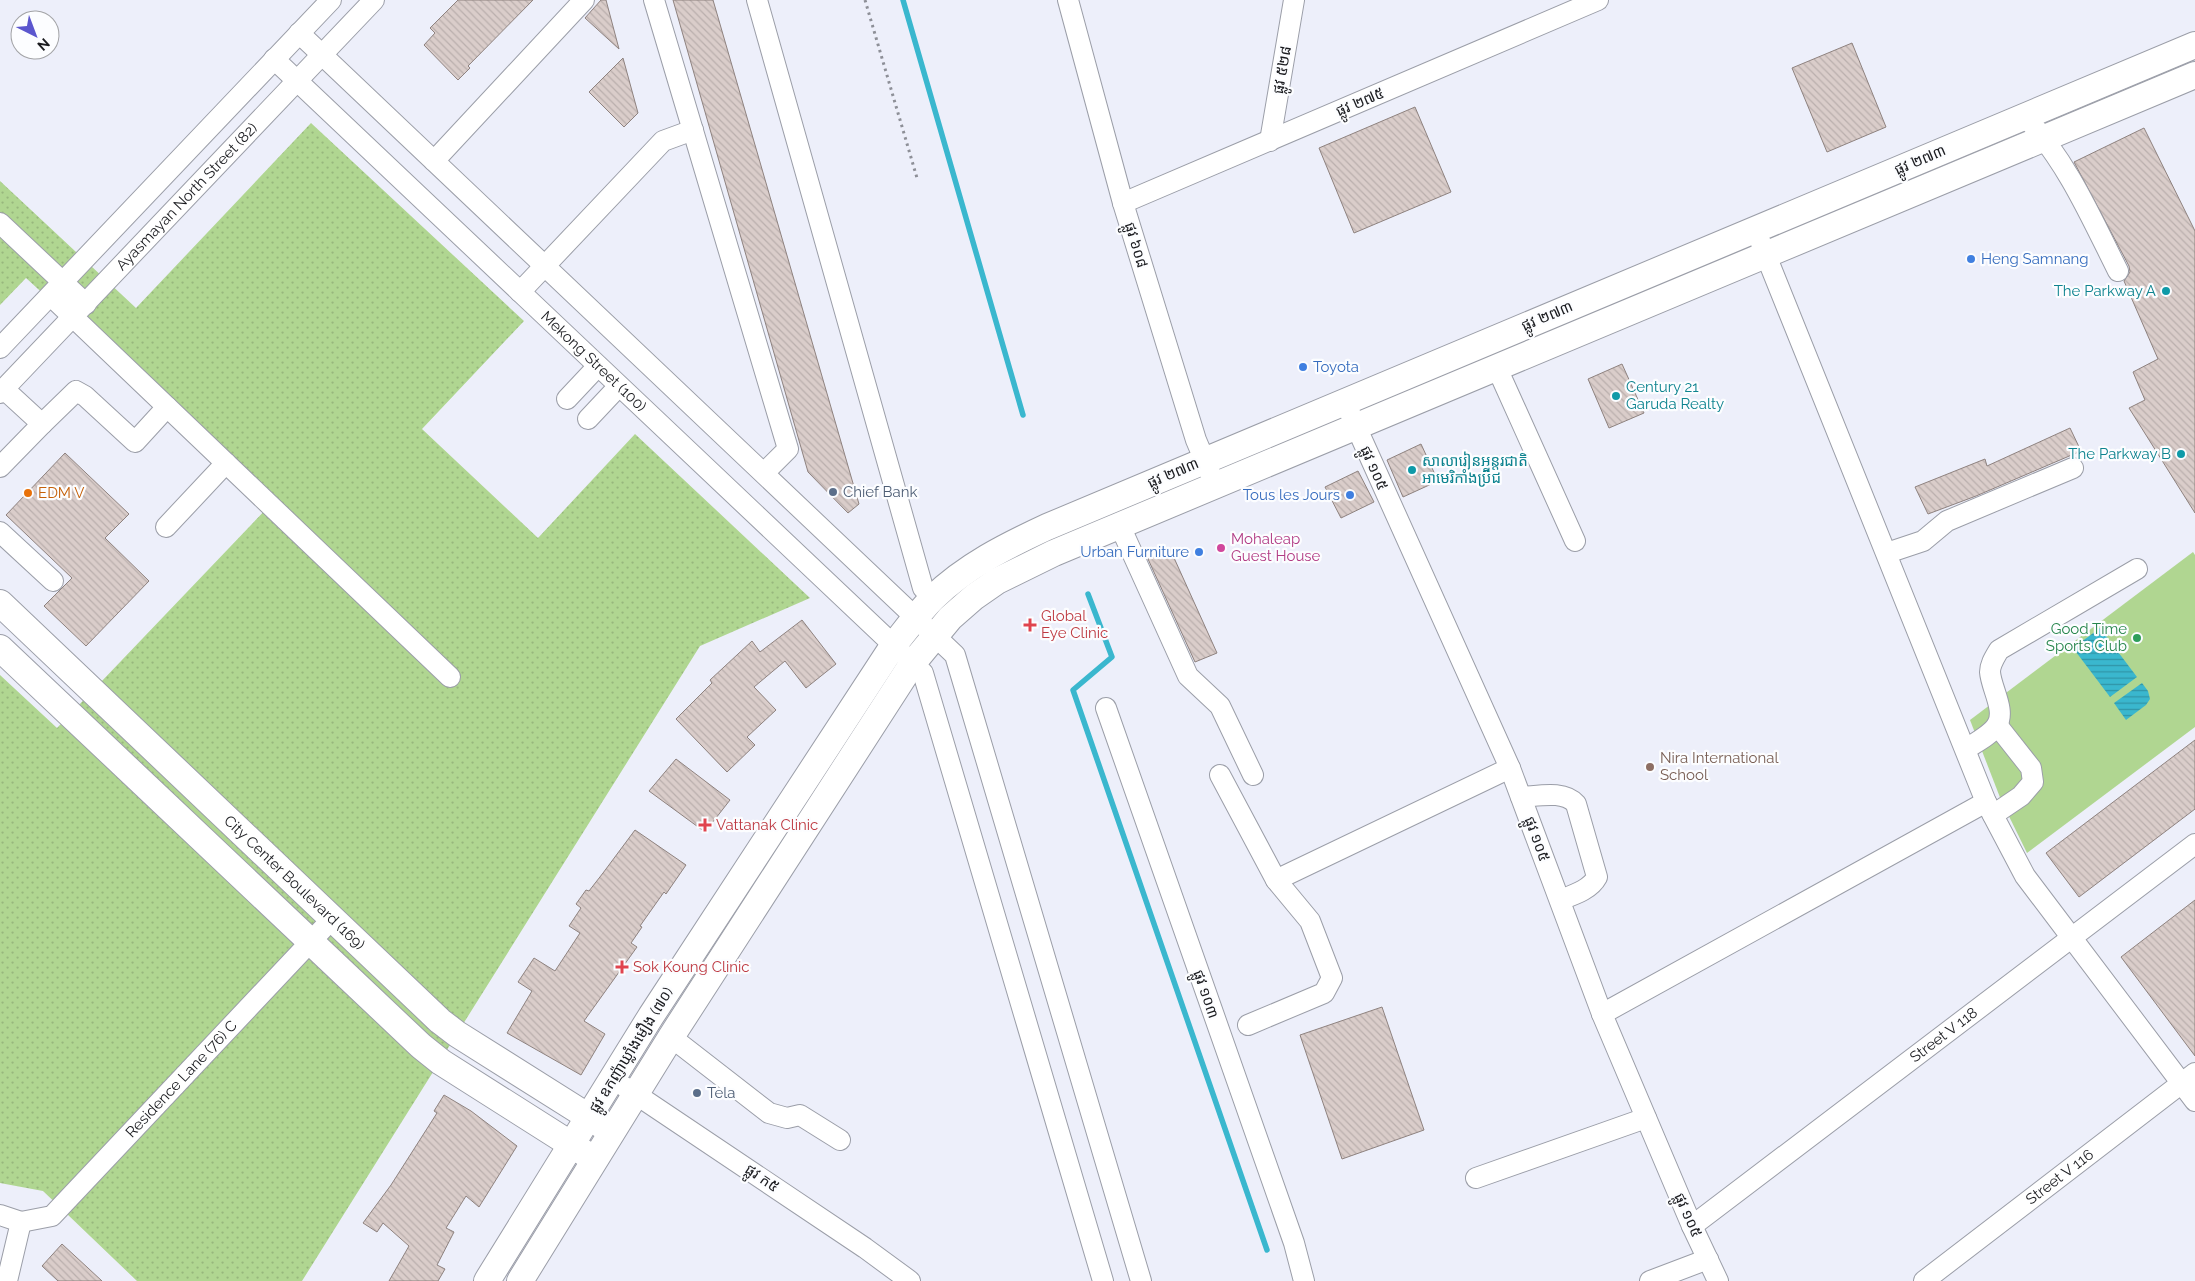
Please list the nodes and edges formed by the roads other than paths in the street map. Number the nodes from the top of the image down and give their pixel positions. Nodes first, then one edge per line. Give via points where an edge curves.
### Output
1 (332, 0) edge
2 (374, 0) edge
3 (584, 0) edge
4 (654, 0) edge
5 (757, 0) edge
6 (1068, 0) edge
7 (1294, 0) edge
8 (1598, 0) edge
9 (299, 33) junction
10 (2195, 45) edge
11 (322, 54) junction
12 (274, 59) junction
13 (2195, 76) edge
14 (297, 80) junction
15 (2025, 116) junction
16 (693, 130) junction
17 (2044, 138) junction
18 (1270, 140) junction
19 (434, 161) junction
20 (1123, 203) junction
21 (0, 223) edge
22 (1756, 228) junction
23 (1766, 255) junction
24 (544, 265) junction
25 (2118, 271) dead end
26 (57, 289) junction
27 (520, 292) junction
28 (79, 310) junction
29 (1562, 310) junction
30 (1572, 337) junction
31 (0, 348) edge
32 (598, 366) junction
33 (1497, 368) junction
34 (620, 386) junction
35 (2, 391) edge
36 (567, 399) dead end
37 (1345, 401) junction
38 (167, 407) junction
39 (588, 419) dead end
40 (42, 424) junction
41 (1356, 428) junction
42 (1205, 460) junction
43 (226, 463) junction
44 (0, 467) edge
45 (2073, 468) dead end
46 (764, 473) junction
47 (1216, 487) junction
48 (1120, 526) junction
49 (166, 527) dead end
50 (0, 532) edge
51 (1575, 541) dead end
52 (1886, 553) junction
53 (2137, 569) dead end
54 (53, 581) dead end
55 (0, 603) edge
56 (924, 608) junction
57 (943, 626) junction
58 (893, 646) junction
59 (0, 648) edge
60 (912, 664) junction
61 (450, 678) dead end
62 (1106, 708) dead end
63 (1997, 725) junction
64 (1966, 749) junction
65 (1510, 768) junction
66 (1253, 775) dead end
67 (1220, 776) dead end
68 (1521, 797) junction
69 (1990, 808) junction
70 (2195, 844) edge
71 (1276, 880) junction
72 (1560, 900) junction
73 (332, 918) junction
74 (2070, 939) junction
75 (310, 942) junction
76 (1602, 1014) junction
77 (1248, 1025) dead end
78 (671, 1037) junction
79 (612, 1079) junction
80 (2188, 1079) edge
81 (635, 1093) junction
82 (2195, 1101) edge
83 (588, 1117) junction
84 (1646, 1118) junction
85 (612, 1132) junction
86 (840, 1140) dead end
87 (571, 1145) junction
88 (595, 1160) junction
89 (1476, 1178) dead end
90 (0, 1214) edge
91 (21, 1222) junction
92 (1692, 1226) junction
93 (1708, 1259) junction
94 (9, 1280) edge
95 (487, 1281) edge
96 (520, 1281) edge
97 (910, 1281) edge
98 (1103, 1281) edge
99 (1141, 1281) edge
100 (1304, 1281) edge
101 (1650, 1281) edge
102 (1718, 1281) edge
103 (1924, 1281) edge

1 - 9 street, Ayasmayan North Street (82)
2 - 11 street, Ayasmayan North Street (82)
3 - 19 street
4 - 16 street
5 - 56 street via 923,588
6 - 20 street, ផ្លូវ ៦០៨
7 - 18 street, ផ្លូវ ៥២៨
8 - 18 street, ផ្លូវ ២៧៥
9 - 11 street
9 - 12 street, Ayasmayan North Street (82)
10 - 15 main road, ផ្លូវ ២៧៣
11 - 14 street, Ayasmayan North Street (82)
11 - 19 street
12 - 14 street, Mekong Street (100)
12 - 26 street, Ayasmayan North Street (82)
13 - 17 main road, ផ្លូវ ២៧៣
14 - 27 street, Mekong Street (100)
14 - 28 street, Ayasmayan North Street (82)
15 - 17 street
15 - 22 main road, ផ្លូវ ២៧៣
16 - 24 street via 663,141
16 - 46 street via 788,450
17 - 23 main road, ផ្លូវ ២៧៣
17 - 25 street via 2068,172
18 - 20 street, ផ្លូវ ២៧៥
19 - 24 street
20 - 42 street, ផ្លូវ ៦០៨
21 - 26 street
22 - 23 street
22 - 29 main road, ផ្លូវ ២៧៣
23 - 30 main road, ផ្លូវ ២៧៣
23 - 52 street
24 - 27 street
24 - 46 street
26 - 28 street
26 - 31 street, Ayasmayan North Street (82)
27 - 32 street, Mekong Street (100)
28 - 35 street, Ayasmayan North Street (82)
28 - 38 street
29 - 30 main road
29 - 37 main road, ផ្លូវ ២៧៣
30 - 33 main road, ផ្លូវ ២៧៣
32 - 34 street, Mekong Street (100)
32 - 36 street
33 - 41 main road, ផ្លូវ ២៧៣
33 - 51 street
34 - 39 street
34 - 58 street, Mekong Street (100)
35 - 40 street
37 - 41 street, ផ្លូវ ១០៥
37 - 42 main road, ផ្លូវ ២៧៣
38 - 40 street via 135,442 76,391
38 - 43 street
40 - 44 street
41 - 47 main road, ផ្លូវ ២៧៣
41 - 65 street, ផ្លូវ ១០៥
42 - 47 street, ផ្លូវ ៦០៨
42 - 56 main road, ផ្លូវ ២៧៣ via 1005,546 971,567
43 - 49 street
43 - 61 street
45 - 52 street via 1947,521 1923,541
46 - 56 street
47 - 48 main road, ផ្លូវ ២៧៣
48 - 57 main road, ផ្លូវ ២៧៣ via 1017,570 987,588
48 - 66 street via 1188,676 1220,706
50 - 54 street
52 - 64 street
53 - 63 street via 1998,650 1990,670 1999,708
55 - 73 main road, City Center Boulevard (169)
56 - 57 main road
56 - 58 main road, ផ្លូវ ២៧៣
57 - 60 main road, ផ្លូវ ឧកញ៉ាឃ្លាំងមឿង (៧០)
57 - 99 street via 955,655
58 - 60 street, Mekong Street (100)
58 - 79 main road, ផ្លូវ ឧកញ៉ាឃ្លាំងមឿង (៧០)
59 - 75 main road, City Center Boulevard (169)
60 - 78 main road, ផ្លូវ ឧកញ៉ាឃ្លាំងមឿង (៧០)
60 - 98 street, Mekong Street (100) via 923,673
62 - 100 street, ផ្លូវ ១០៣ via 1294,1244
63 - 64 street
63 - 69 street via 2031,768 2033,782 2021,796
64 - 69 street
65 - 68 street, ផ្លូវ ១០៥
65 - 71 street
67 - 71 street
68 - 72 street, ផ្លូវ ១០៥
68 - 72 street via 1564,796 1576,804 1597,877 1588,888
69 - 74 street via 2025,876
69 - 76 street
70 - 74 street, Street V 118
71 - 77 street via 1310,921 1332,978 1324,993
72 - 76 street, ផ្លូវ ១០៥
73 - 75 street, Residence Lane (76) C
73 - 83 main road, City Center Boulevard (169) via 440,1021
74 - 80 street
74 - 92 street, Street V 118
75 - 87 main road, City Center Boulevard (169) via 434,1056
75 - 91 street, Residence Lane (76) C via 52,1216
76 - 84 street, ផ្លូវ ១០៥
78 - 81 main road, ផ្លូវ ឧកញ៉ាឃ្លាំងមឿង (៧០)
78 - 86 street via 769,1113 787,1118 800,1116
79 - 81 street, ផ្លូវ ក៥
79 - 83 main road, ផ្លូវ ឧកញ៉ាឃ្លាំងមឿង (៧០)
80 - 82 street
80 - 103 street, Street V 116
81 - 85 main road, ផ្លូវ ឧកញ៉ាឃ្លាំងមឿង (៧០)
81 - 97 street, ផ្លូវ ក៥
83 - 85 main road, City Center Boulevard (169)
83 - 87 main road, ផ្លូវ ឧកញ៉ាឃ្លាំងមឿង (៧០)
84 - 89 street
84 - 92 street, ផ្លូវ ១០៥
85 - 88 main road, ផ្លូវ ឧកញ៉ាឃ្លាំងមឿង (៧០)
87 - 88 main road, City Center Boulevard (169)
87 - 95 main road, ផ្លូវ ឧកញ៉ាឃ្លាំងមឿង (៧០)
88 - 96 main road, ផ្លូវ ឧកញ៉ាឃ្លាំងមឿង (៧០)
90 - 91 street
91 - 94 street
92 - 93 street, ផ្លូវ ១០៥
93 - 101 street
93 - 102 street, ផ្លូវ ១០៥

